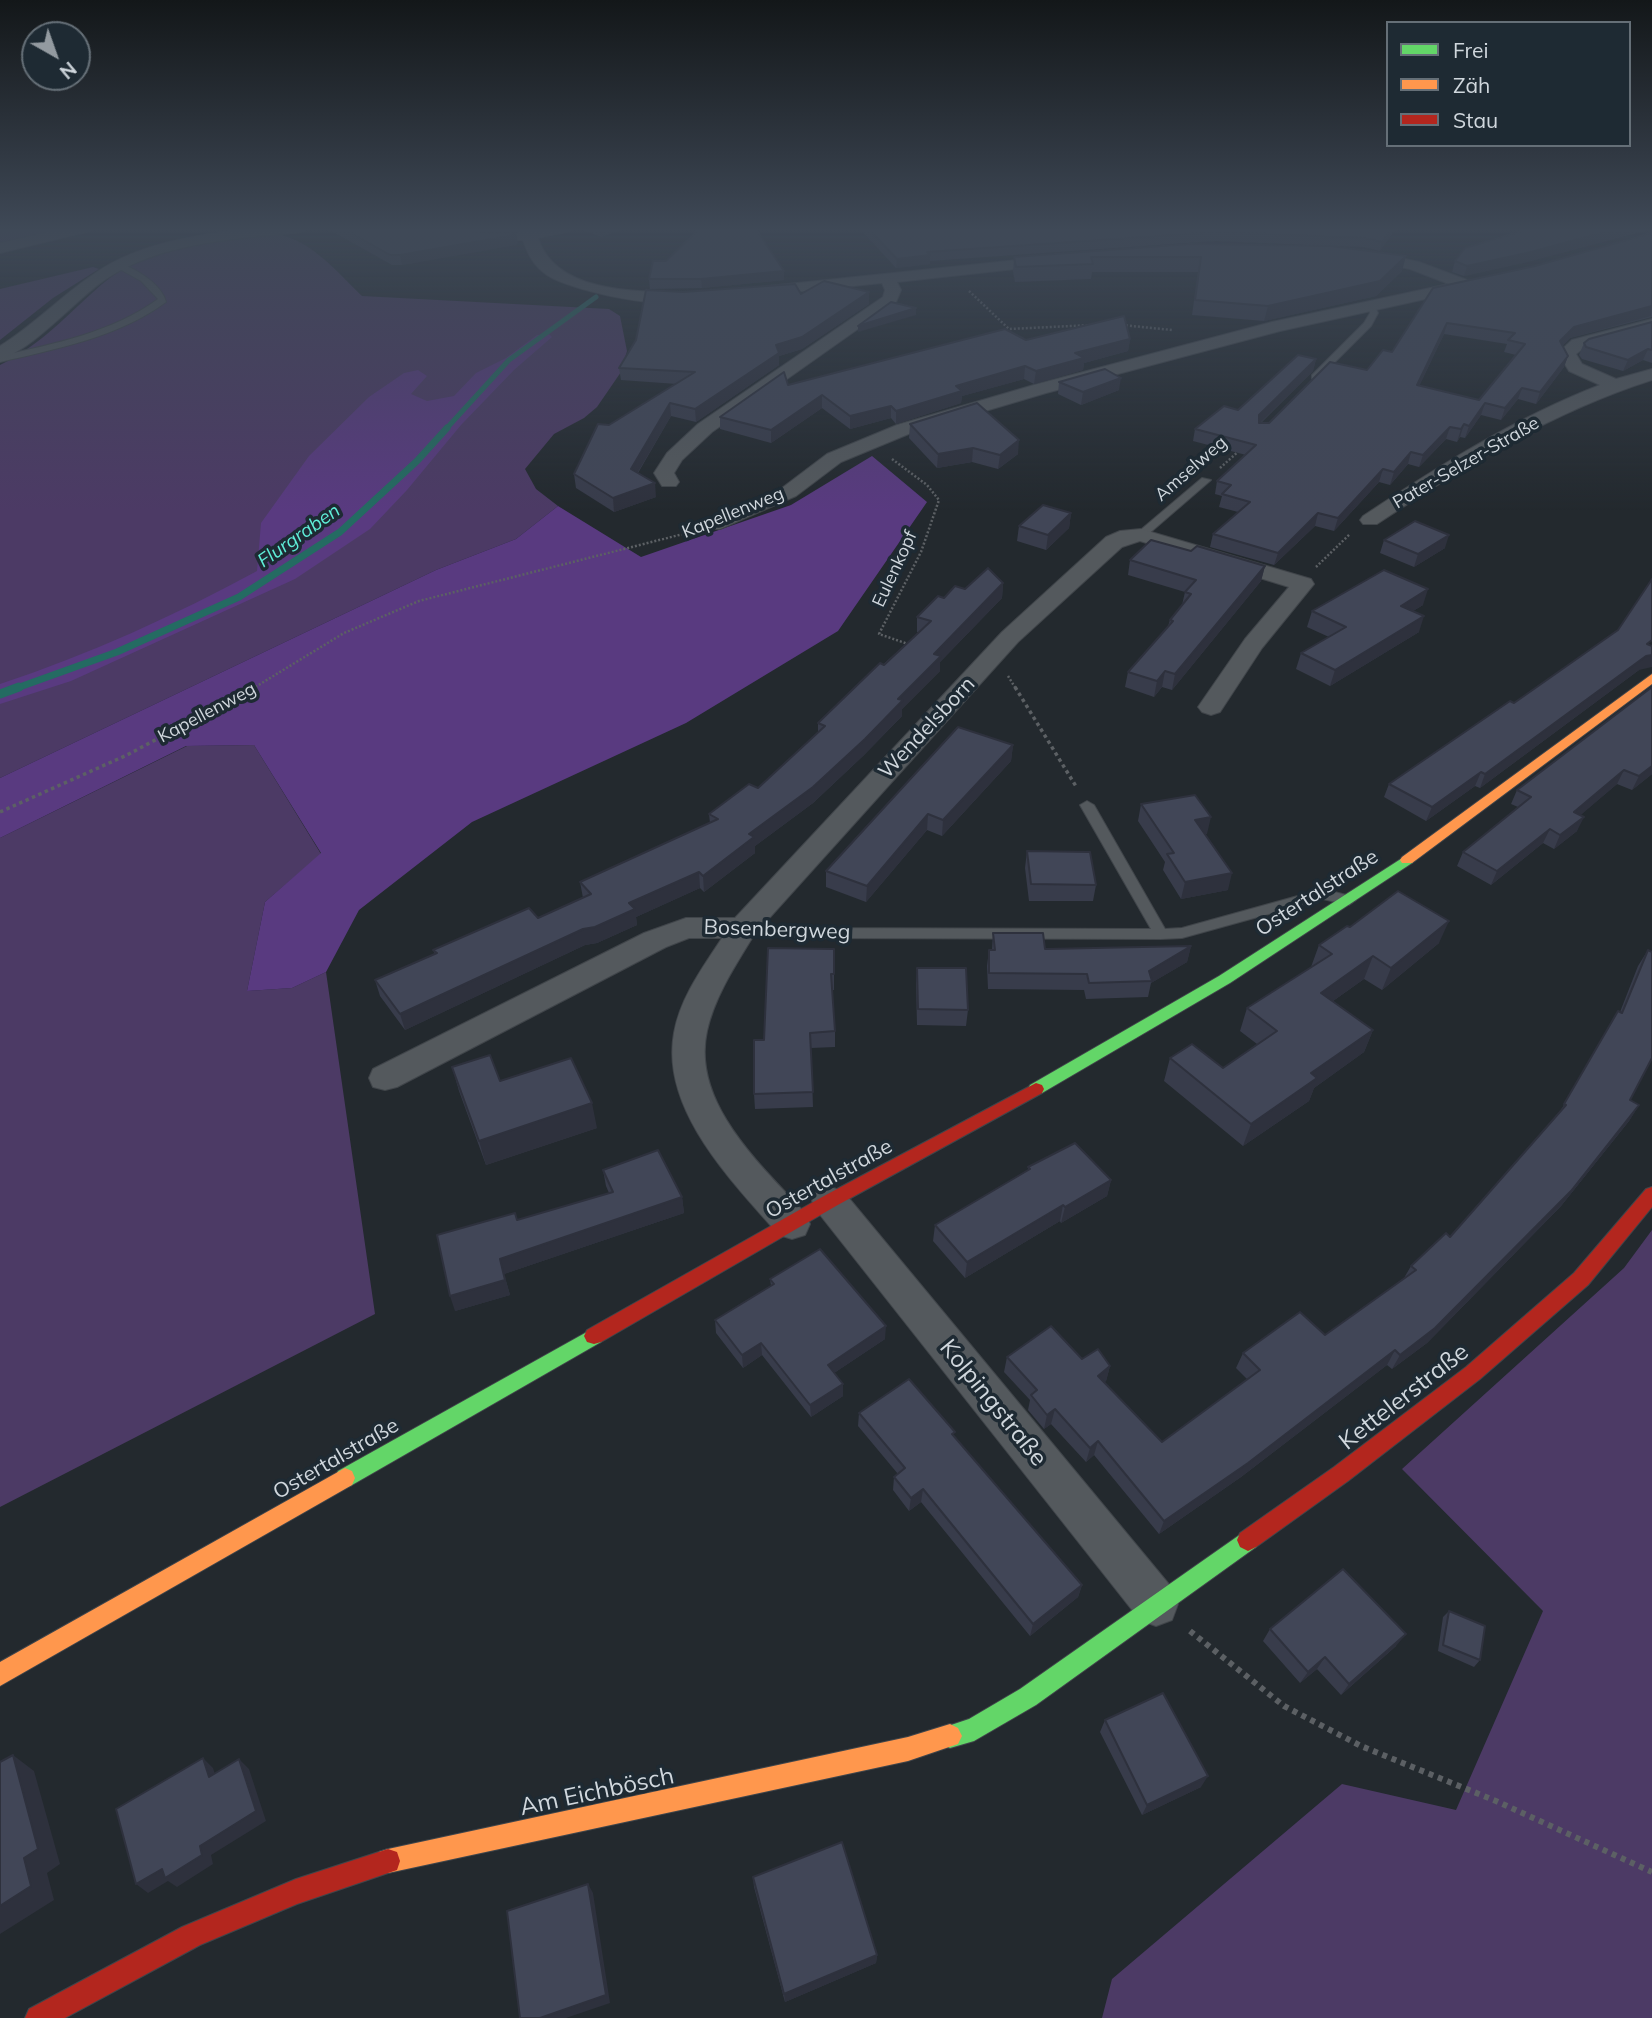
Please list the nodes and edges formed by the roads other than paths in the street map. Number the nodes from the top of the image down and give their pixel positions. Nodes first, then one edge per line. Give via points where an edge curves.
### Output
1 (45, 322) edge
2 (124, 322) edge
3 (857, 322) edge
4 (1298, 322) edge
5 (1369, 322) edge
6 (1652, 324) edge
7 (0, 357) edge
8 (1652, 374) edge
9 (1307, 385) edge
10 (1616, 386) junction
11 (1206, 480) road end
12 (669, 482) dead end
13 (1370, 520) road end
14 (713, 525) road end
15 (1141, 536) junction
16 (1652, 678) edge
17 (1212, 708) dead end
18 (1087, 804) road end
19 (1349, 900) junction
20 (743, 928) junction
21 (1161, 934) junction
22 (385, 1078) dead end
23 (1652, 1194) edge
24 (830, 1201) junction
25 (792, 1224) junction
26 (1156, 1604) junction
27 (0, 1675) edge
28 (38, 2018) edge

1 - 7 street
2 - 7 lane
3 - 12 street via 705,428 669,463 664,473
4 - 14 street, Kapellenweg via 950,415 863,443 834,458 789,492
5 - 9 lane
6 - 10 street via 1578,344 1567,353 1575,368
8 - 10 street, Pater-Selzer-Straße
10 - 13 street, Pater-Selzer-Straße via 1516,431
11 - 15 lane, Amselweg
15 - 17 street via 1303,584 1253,644
15 - 20 street, Wendelsborn via 1114,542 1010,637
16 - 19 street, Ostertalstraße
18 - 21 lane
19 - 21 lane, Bosenbergweg via 1322,894 1182,933
19 - 24 street, Ostertalstraße via 1112,1047
20 - 21 lane, Bosenbergweg via 795,933
20 - 22 street, Bosenbergweg via 686,928 655,940
20 - 25 street, Wendelsborn via 706,988 690,1033 690,1072 725,1149
23 - 26 street, Kettelerstraße via 1581,1279 1473,1373 1341,1474
24 - 25 street, Ostertalstraße
24 - 26 street, Kolpingstraße
25 - 27 street, Ostertalstraße
26 - 28 street, Am Eichbösch via 1028,1698 974,1729 908,1749 404,1856 296,1892 191,1936

